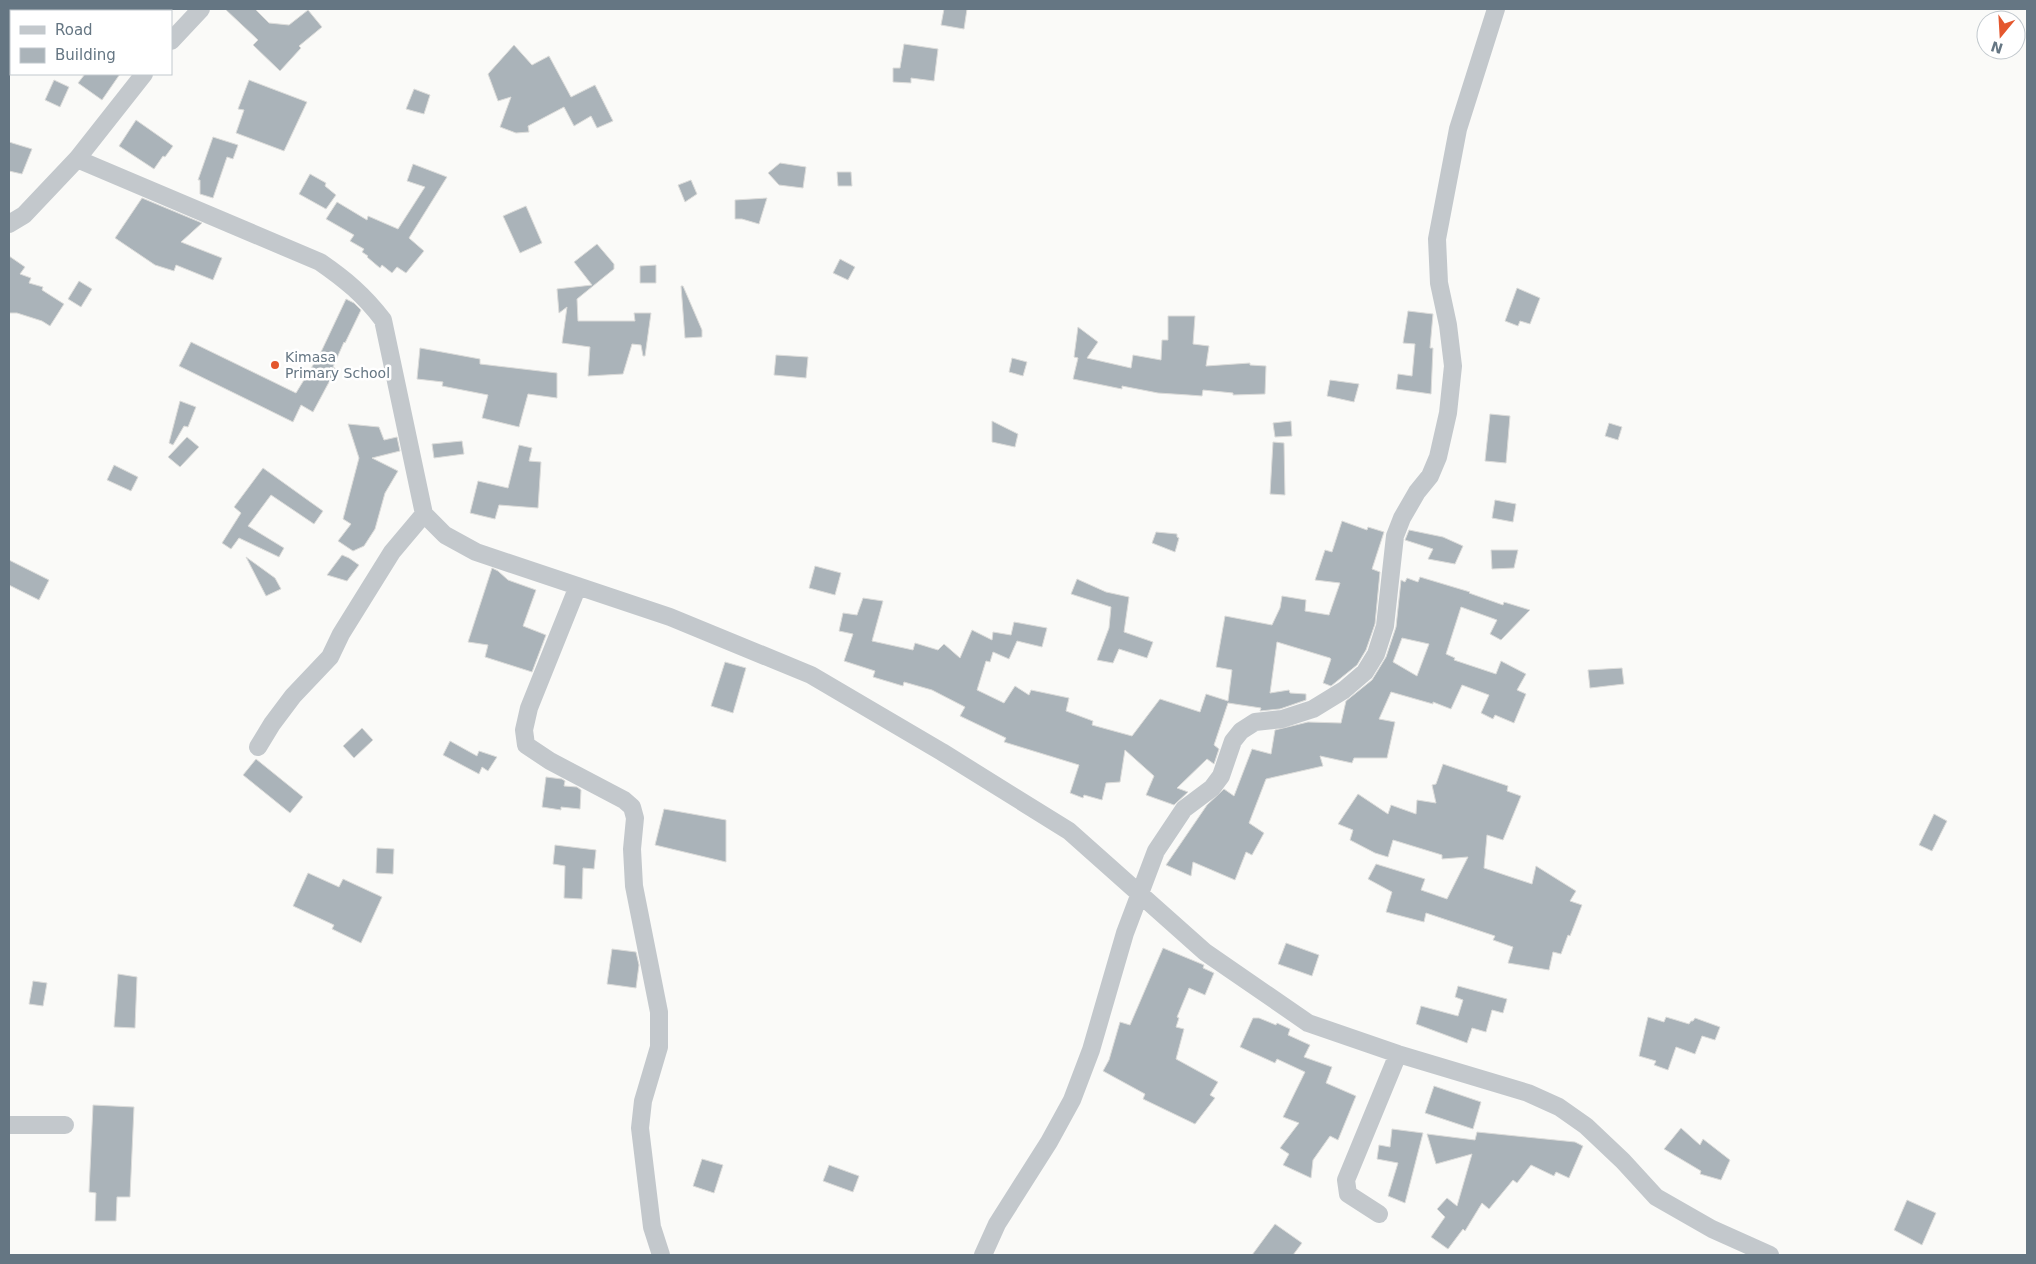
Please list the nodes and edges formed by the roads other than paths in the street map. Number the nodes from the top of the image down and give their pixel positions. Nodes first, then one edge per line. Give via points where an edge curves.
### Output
1 (201, 9) edge
2 (1496, 9) edge
3 (172, 40) edge
4 (143, 75) edge
5 (77, 159) junction
6 (9, 224) edge
7 (424, 514) junction
8 (578, 586) junction
9 (258, 747) dead end
10 (1140, 893) junction
11 (1398, 1054) junction
12 (9, 1125) edge
13 (65, 1125) dead end
14 (1379, 1214) dead end
15 (661, 1255) edge
16 (983, 1255) edge
17 (1770, 1255) edge

1 - 3 street
2 - 10 street via 1458,129 1437,239 1439,283 1453,366 1448,413 1430,476 1417,492 1395,536 1385,626 1376,654 1364,672 1344,690 1313,709 1282,719 1255,722 1241,731 1233,741 1221,776 1212,788 1184,809 1156,851
4 - 5 street
5 - 6 street via 24,215
5 - 7 street via 320,262 369,301 383,320
7 - 8 street via 445,535 476,552
7 - 9 street via 392,552 330,657 293,696
8 - 10 street via 670,617 811,675 1070,831
8 - 15 street via 529,708 524,730 526,745 624,800 632,807 635,818 632,849 634,886 659,1012 659,1047 643,1100 640,1128 652,1227
10 - 11 street via 1205,952 1308,1023
10 - 16 street via 1072,1100 997,1224
11 - 14 street via 1346,1180 1348,1194
11 - 17 street via 1528,1094 1559,1107 1586,1126 1656,1198 1712,1229
12 - 13 street

